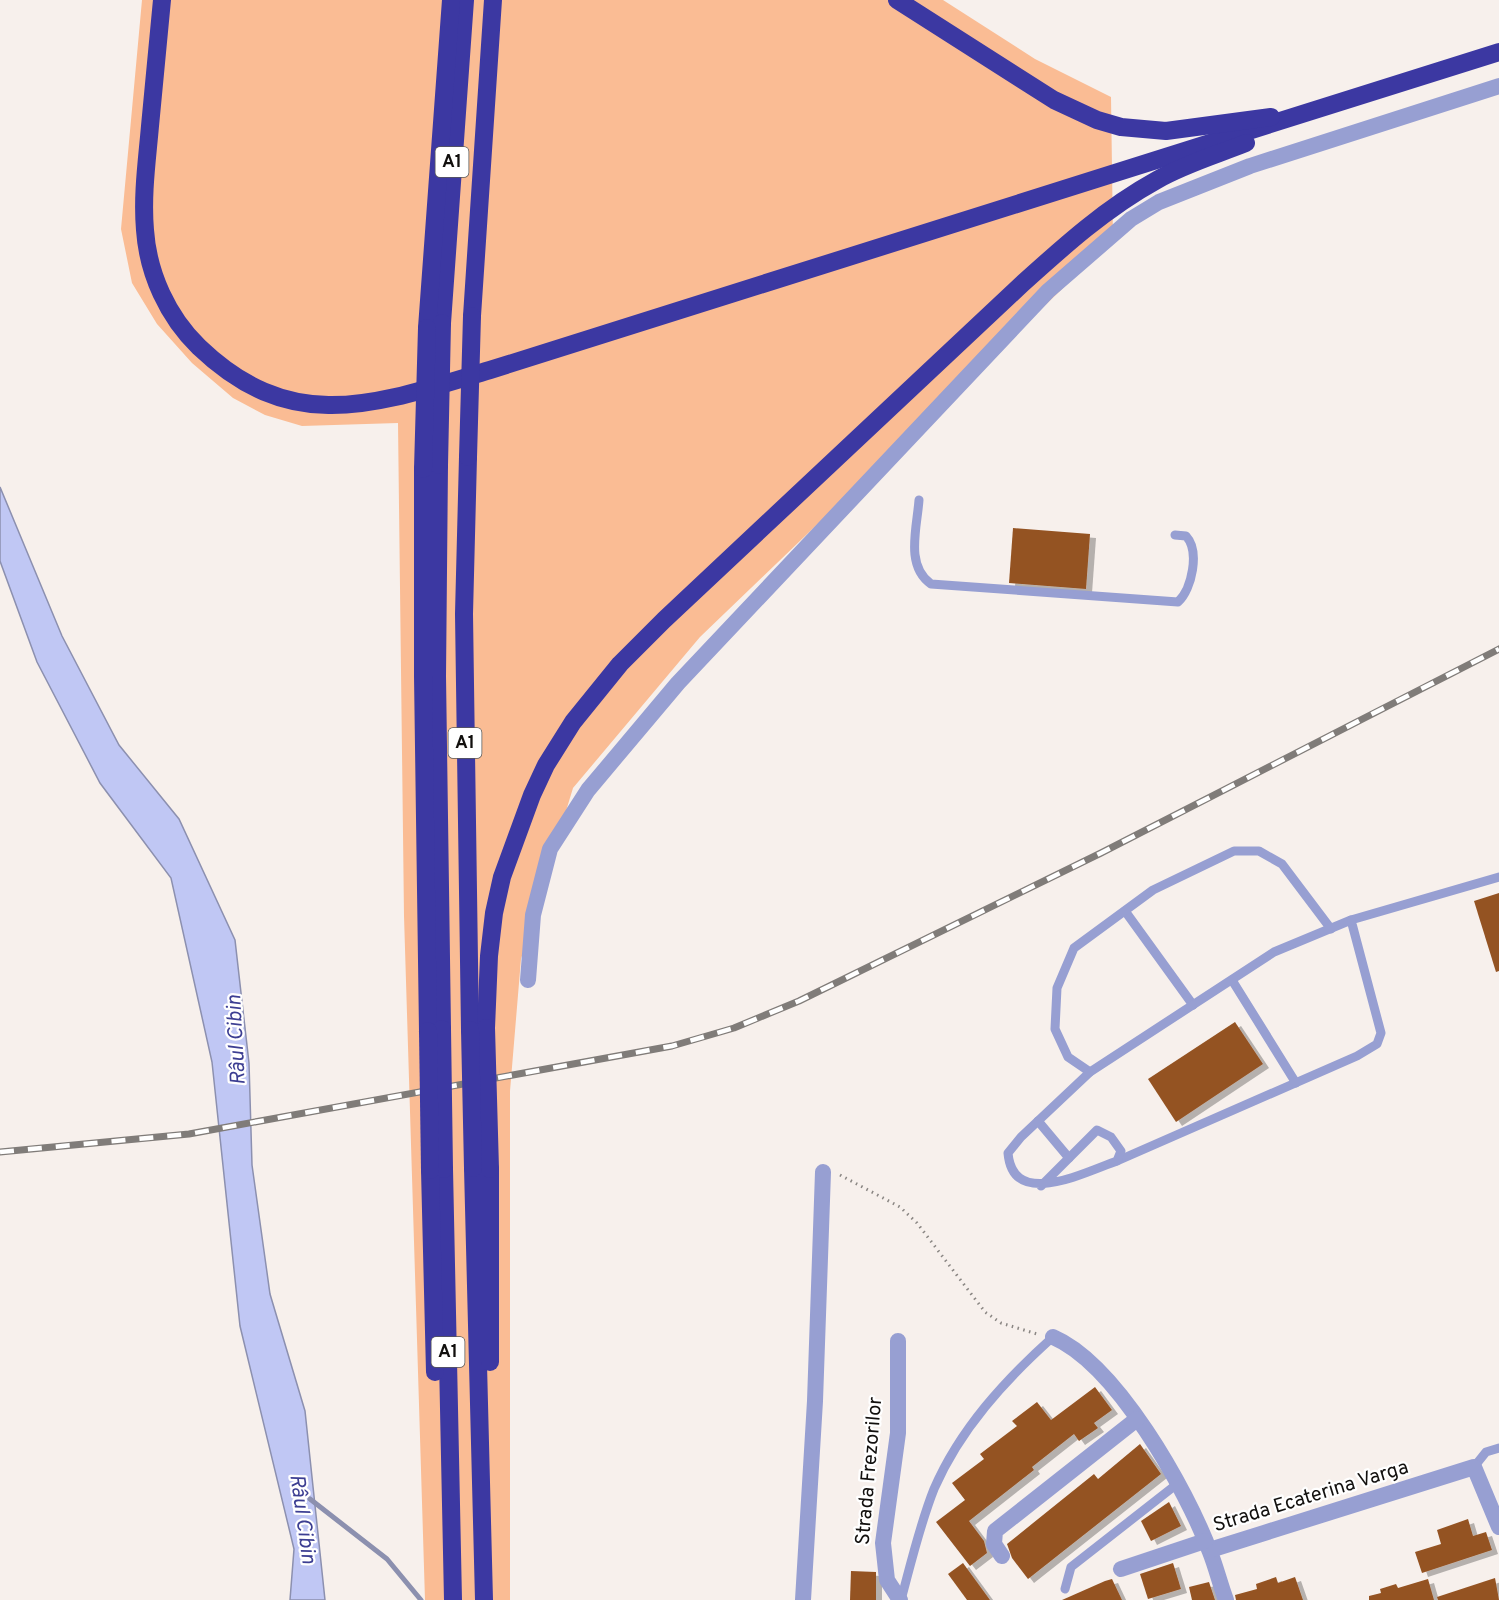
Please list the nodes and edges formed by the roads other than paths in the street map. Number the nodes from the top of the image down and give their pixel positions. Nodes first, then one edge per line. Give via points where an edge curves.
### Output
1 (162, 0) edge
2 (451, 0) edge
3 (465, 0) edge
4 (493, 0) edge
5 (897, 0) edge
6 (1499, 52) edge
7 (1499, 86) edge
8 (1288, 118) junction
9 (435, 326) junction
10 (919, 500) dead end
11 (1175, 535) dead end
12 (1499, 877) edge
13 (1125, 911) junction
14 (1351, 920) junction
15 (1331, 929) junction
16 (528, 980) dead end
17 (1232, 980) junction
18 (1193, 1005) junction
19 (478, 1029) junction
20 (1089, 1072) junction
21 (1296, 1083) junction
22 (1038, 1121) junction
23 (1069, 1158) junction
24 (1117, 1161) junction
25 (823, 1172) road end
26 (1041, 1186) junction
27 (1053, 1337) joint
28 (898, 1341) dead end
29 (1137, 1419) junction
30 (1499, 1448) edge
31 (1474, 1467) junction
32 (1177, 1484) junction
33 (1499, 1527) edge
34 (1208, 1546) junction
35 (1002, 1556) dead end
36 (1121, 1569) dead end
37 (1065, 1589) dead end
38 (453, 1600) edge
39 (484, 1600) edge
40 (803, 1600) edge
41 (900, 1600) edge
42 (1226, 1600) edge

1 - 8 highway via 143,195 145,233 155,277 174,317 190,338 237,379 291,402 320,406 396,398
2 - 9 highway
3 - 9 highway, A1
4 - 19 highway, A1, bridge via 472,316 464,614
5 - 8 highway via 1054,100 1097,120 1121,127 1166,131 1248,118
6 - 8 highway
7 - 16 street via 1250,166 1159,202 1131,219 1048,291 678,683 588,790 550,849 533,915
8 - 19 highway via 1248,142 1157,180 1080,233 620,664 573,722 515,837 494,913
9 - 38 highway, A1, bridge via 431,467 437,676 435,1030
10 - 11 lane via 915,564 923,579 931,584 1178,602 1187,591 1194,550 1186,536
12 - 14 lane
13 - 15 lane via 1153,890 1234,851 1259,851 1282,864
13 - 18 lane
13 - 20 lane via 1074,948 1057,988 1055,1029 1068,1057
14 - 15 lane
14 - 21 lane via 1381,1033 1377,1044 1358,1056
15 - 17 lane via 1274,952
17 - 18 lane
17 - 21 lane
18 - 20 lane
19 - 39 highway, A1, bridge
20 - 22 lane
21 - 24 lane
22 - 23 lane
22 - 26 lane via 1008,1153 1009,1166 1023,1182
23 - 24 lane via 1097,1130 1112,1137 1121,1151
23 - 26 lane
24 - 26 lane
25 - 40 street
27 - 29 street via 1083,1354
27 - 41 lane via 1000,1388 934,1488
28 - 41 street, Strada Frezorilor via 898,1433 883,1543 887,1580
29 - 32 street
29 - 35 street via 995,1531 994,1544
30 - 31 lane via 1486,1452
31 - 33 street
31 - 34 street, Strada Ecaterina Varga
32 - 34 street
32 - 37 lane via 1071,1567
34 - 36 street
34 - 42 street, Strada Ecaterina Varga

